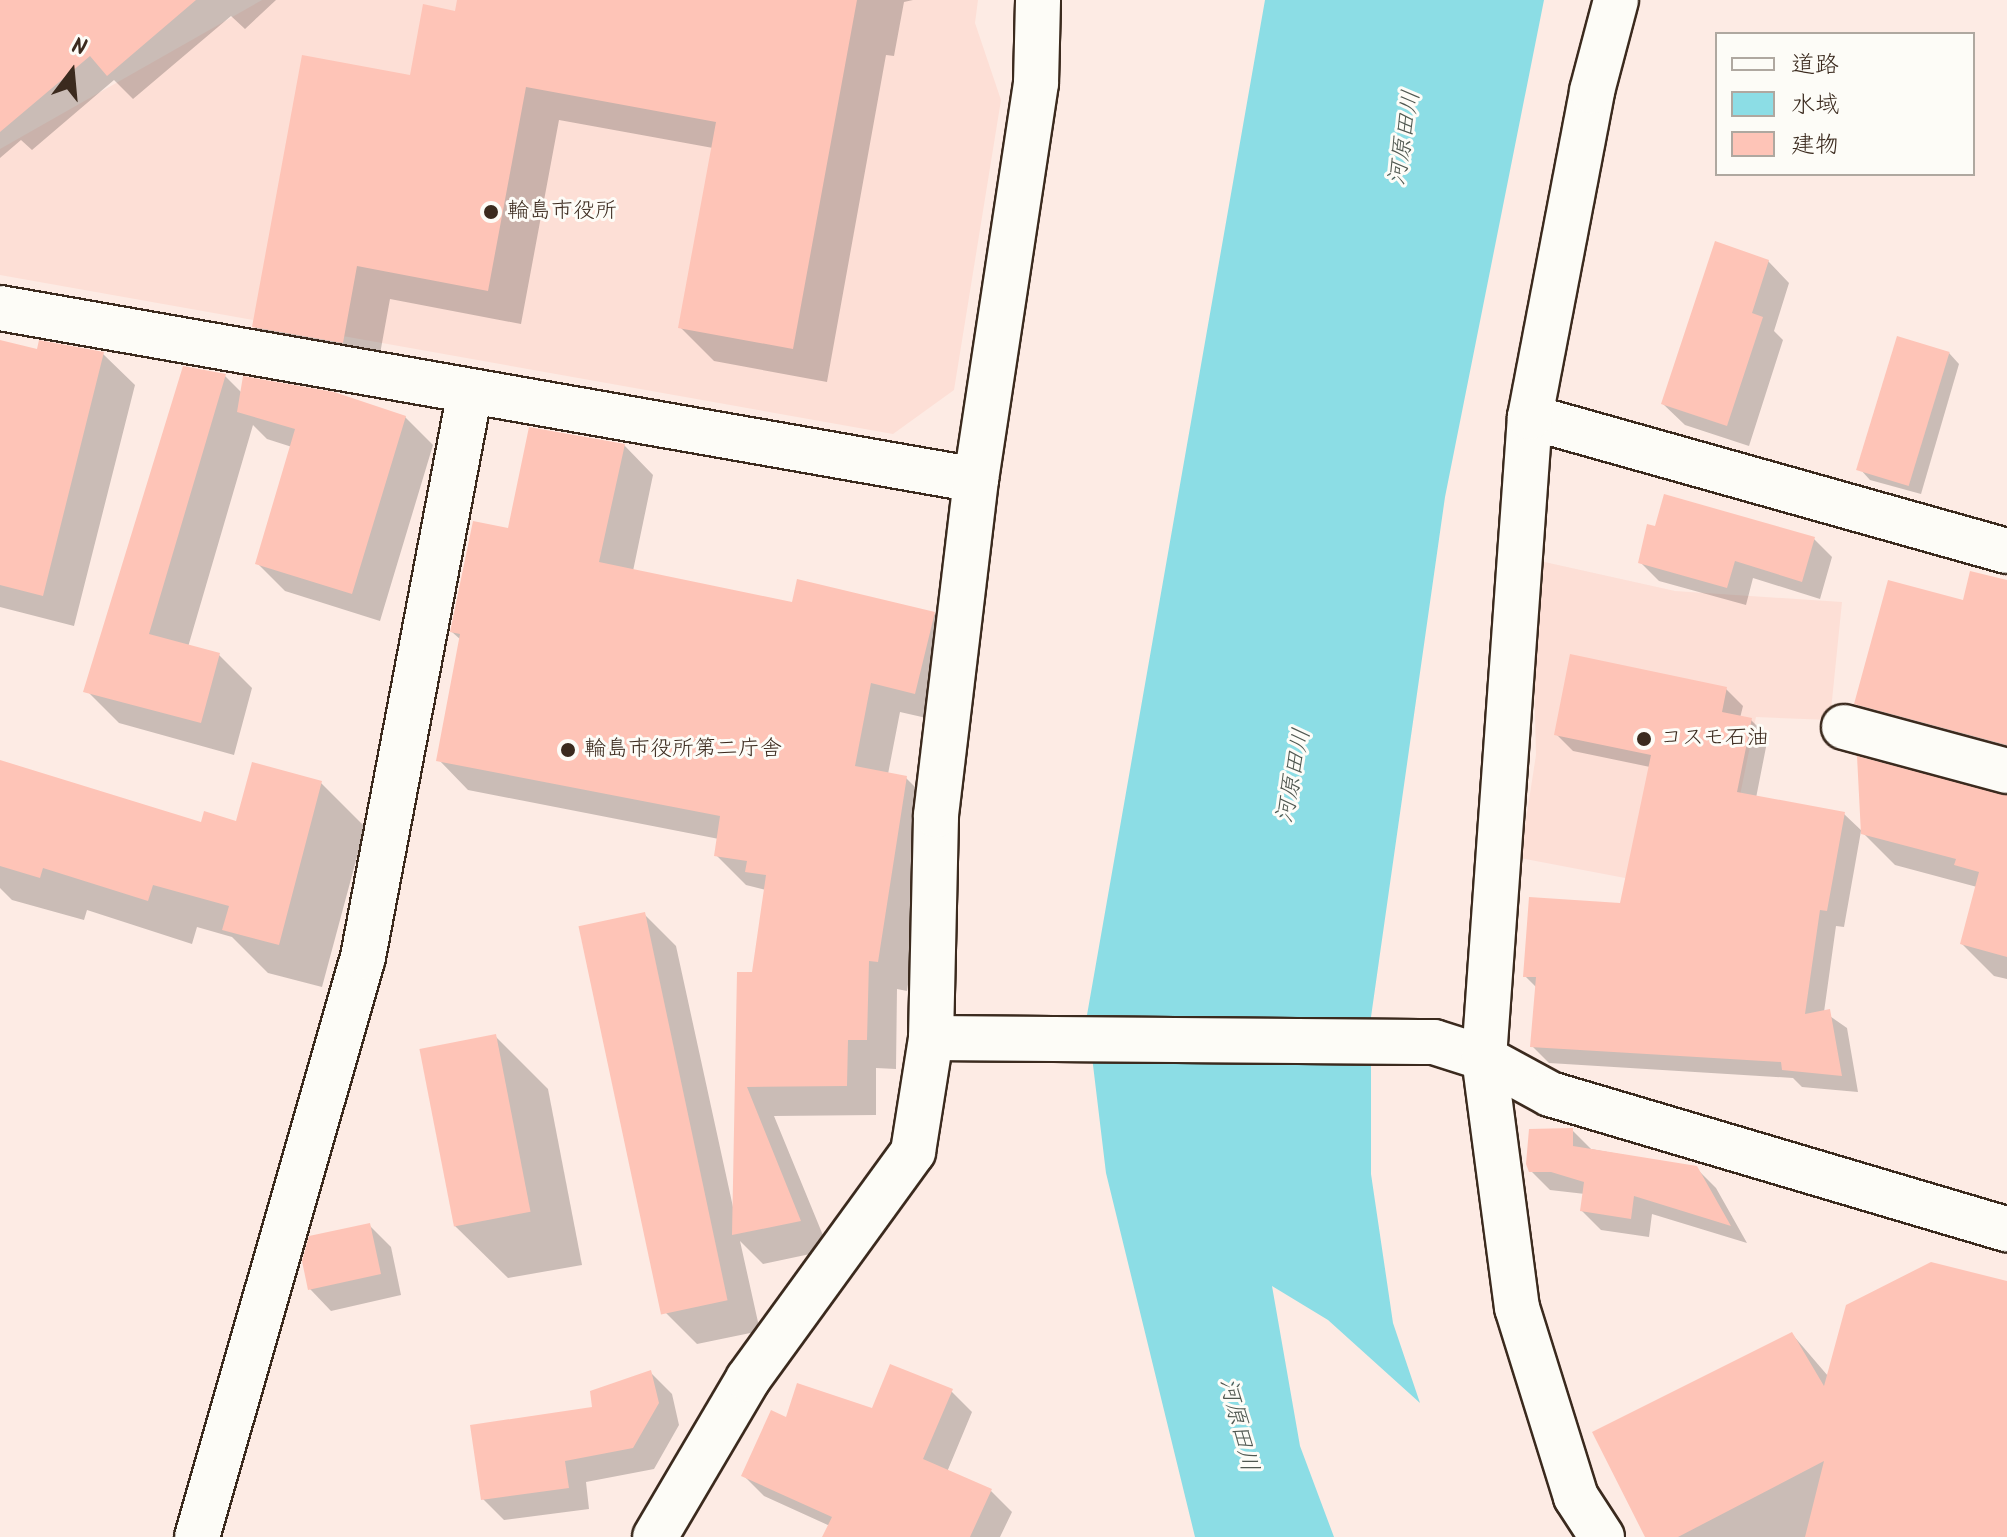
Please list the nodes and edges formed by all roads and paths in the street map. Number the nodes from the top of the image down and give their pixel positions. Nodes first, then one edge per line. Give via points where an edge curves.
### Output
1 (1038, 0) edge
2 (1616, 0) edge
3 (0, 308) edge
4 (470, 391) junction
5 (1530, 417) junction
6 (976, 480) junction
7 (2007, 551) edge
8 (1844, 727) dead end
9 (2007, 771) edge
10 (931, 1038) junction
11 (1484, 1058) junction
12 (2007, 1229) edge
13 (197, 1537) edge
14 (655, 1537) edge
15 (1602, 1537) edge

1 - 6 street via 1036,83
2 - 5 street via 1592,91
3 - 4 street
4 - 6 street
4 - 13 street via 363,957
5 - 7 street
5 - 11 street
6 - 10 street via 936,815
8 - 9 street
10 - 11 street via 1434,1042
10 - 14 street via 913,1152 748,1379
11 - 12 street via 1550,1094
11 - 15 street via 1517,1308 1576,1497

